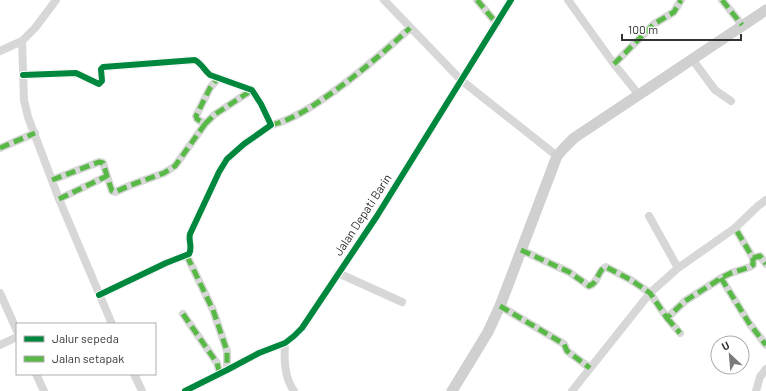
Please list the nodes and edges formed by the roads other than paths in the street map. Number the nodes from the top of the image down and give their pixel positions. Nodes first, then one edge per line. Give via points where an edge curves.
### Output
1 (56, 0) edge
2 (384, 0) edge
3 (477, 0) edge
4 (511, 0) edge
5 (568, 0) edge
6 (681, 0) edge
7 (722, 0) edge
8 (766, 10) edge
9 (497, 24) junction
10 (742, 25) junction
11 (410, 28) junction
12 (22, 41) junction
13 (0, 51) edge
14 (692, 59) junction
15 (614, 64) junction
16 (23, 75) junction
17 (218, 78) junction
18 (461, 80) junction
19 (252, 90) junction
20 (639, 95) junction
21 (731, 101) dead end
22 (205, 124) junction
23 (271, 125) junction
24 (35, 133) junction
25 (0, 148) edge
26 (558, 156) junction
27 (107, 176) junction
28 (52, 180) junction
29 (59, 199) junction
30 (766, 200) edge
31 (649, 216) dead end
32 (735, 228) junction
33 (522, 250) junction
34 (187, 256) junction
35 (753, 258) junction
36 (766, 264) edge
37 (678, 268) junction
38 (338, 273) junction
39 (720, 278) junction
40 (0, 293) edge
41 (650, 293) junction
42 (99, 295) junction
43 (402, 302) dead end
44 (500, 306) junction
45 (183, 314) dead end
46 (667, 318) junction
47 (112, 323) edge
48 (16, 329) edge
49 (680, 333) dead end
50 (16, 337) edge
51 (285, 342) junction
52 (0, 345) edge
53 (766, 345) edge
54 (590, 368) junction
55 (766, 369) edge
56 (225, 370) junction
57 (36, 375) edge
58 (134, 375) edge
59 (44, 391) edge
60 (142, 391) edge
61 (185, 391) edge
62 (294, 391) edge
63 (452, 391) edge
64 (572, 391) edge
65 (756, 391) edge

1 - 12 street
2 - 11 street
3 - 9 street
4 - 9 street, Jalan Depati Barin
5 - 15 street
6 - 15 street via 672,13 654,24
7 - 10 street
8 - 10 main road
9 - 18 street, Jalan Depati Barin
10 - 14 main road
11 - 18 street
11 - 23 street via 378,58 342,86 308,109
12 - 13 street
12 - 16 street
14 - 20 main road
14 - 21 street via 715,90
15 - 20 street
16 - 17 street via 76,73 99,84 102,82 103,67 189,60 197,61 209,74
16 - 24 street via 24,100
17 - 19 street
17 - 22 street via 196,116
18 - 26 street
18 - 38 street, Jalan Depati Barin via 377,216
19 - 22 street via 214,115
19 - 23 street
20 - 26 main road via 574,138
22 - 27 street via 180,162 170,170 115,192 112,191
23 - 34 street via 230,156 219,172 192,229 189,238 191,250
24 - 25 street
24 - 28 street
26 - 33 main road
27 - 28 street via 103,163 99,162
27 - 29 street
28 - 29 street
29 - 42 street
30 - 32 street
31 - 37 street
32 - 35 street
32 - 37 street
33 - 41 street via 569,272 587,286 594,284 606,267
33 - 44 main road
34 - 42 street via 166,263
34 - 56 street via 213,310 227,351
35 - 36 street via 760,256
35 - 39 street via 753,265 750,267
37 - 41 street
38 - 43 street
38 - 51 street, Jalan Depati Barin via 302,328
39 - 46 street via 685,301
39 - 53 street
40 - 48 street
41 - 46 street
41 - 54 street
42 - 47 street
44 - 54 street via 564,344 567,351
44 - 63 main road via 488,332
45 - 56 street
46 - 49 street
50 - 52 street
51 - 56 street, Jalan Depati Barin
51 - 62 street via 284,360 288,379
54 - 64 street
55 - 65 street via 760,377
56 - 61 street, Jalan Depati Barin
57 - 59 street
58 - 60 street

